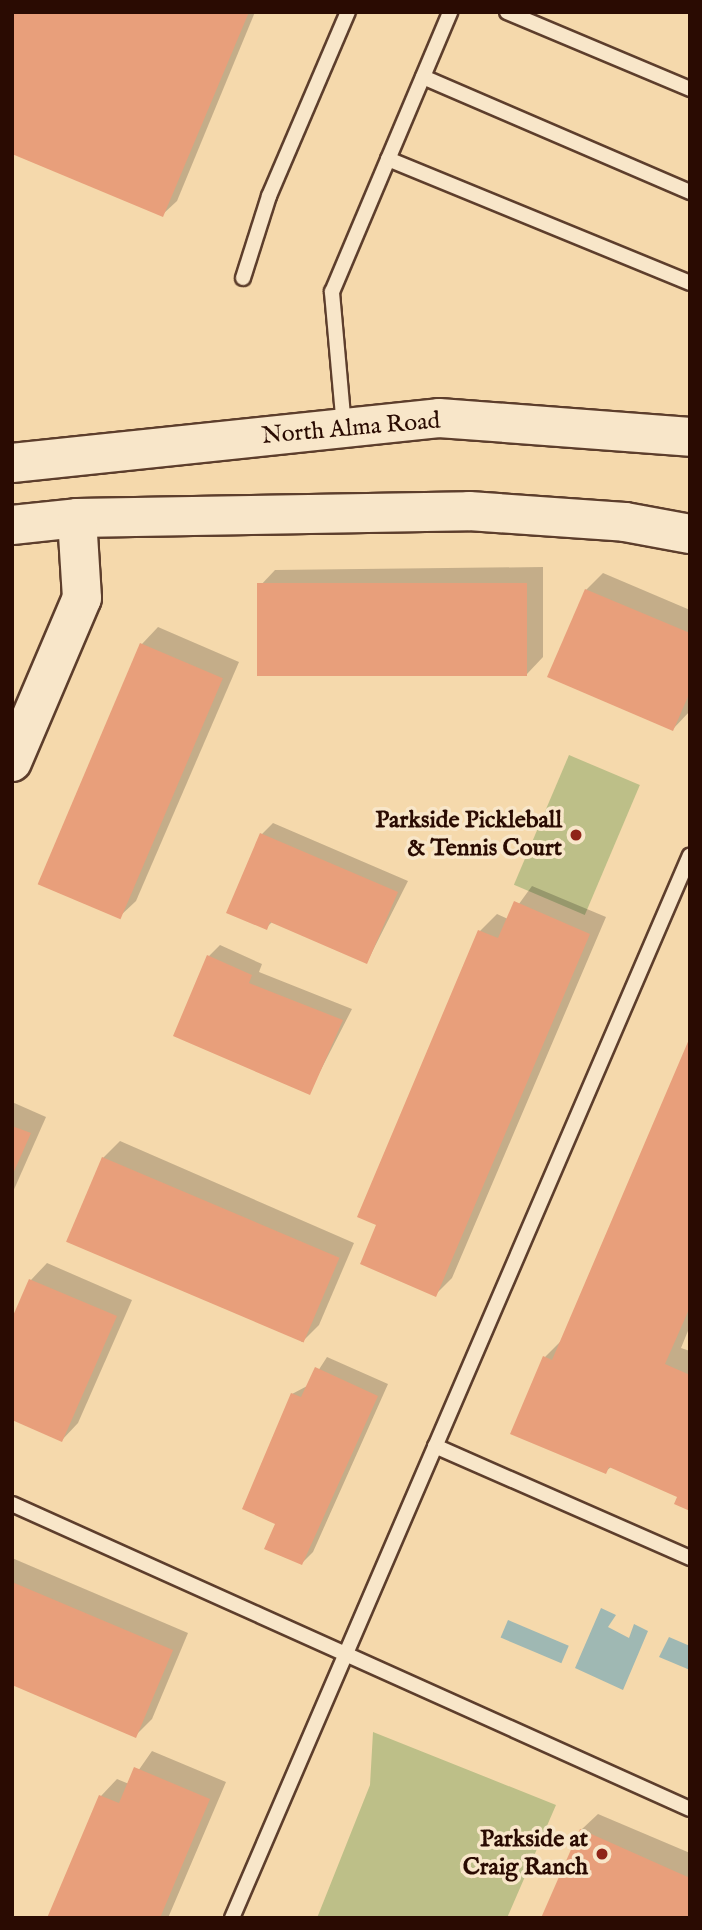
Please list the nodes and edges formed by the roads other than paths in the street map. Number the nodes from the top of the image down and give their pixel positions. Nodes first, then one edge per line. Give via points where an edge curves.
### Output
1 (348, 12) edge
2 (450, 12) edge
3 (507, 12) edge
4 (423, 77) junction
5 (690, 89) edge
6 (388, 159) junction
7 (690, 192) edge
8 (243, 278) dead end
9 (690, 283) edge
10 (344, 428) junction
11 (690, 437) edge
12 (12, 463) edge
13 (77, 518) junction
14 (12, 525) edge
15 (690, 534) edge
16 (12, 762) edge
17 (690, 855) edge
18 (435, 1447) junction
19 (12, 1504) edge
20 (690, 1558) edge
21 (344, 1658) junction
22 (690, 1809) edge
23 (232, 1918) edge

1 - 8 lane via 269,196
2 - 4 lane
3 - 5 lane
4 - 6 lane
4 - 7 lane
6 - 9 lane
6 - 10 lane via 332,292
10 - 11 main road, North Alma Road via 439,418
10 - 12 main road, North Alma Road
13 - 14 main road
13 - 15 main road via 469,511 625,522
13 - 16 main road via 82,597
17 - 18 lane
18 - 20 lane
18 - 21 lane
19 - 21 lane
21 - 22 lane
21 - 23 lane

